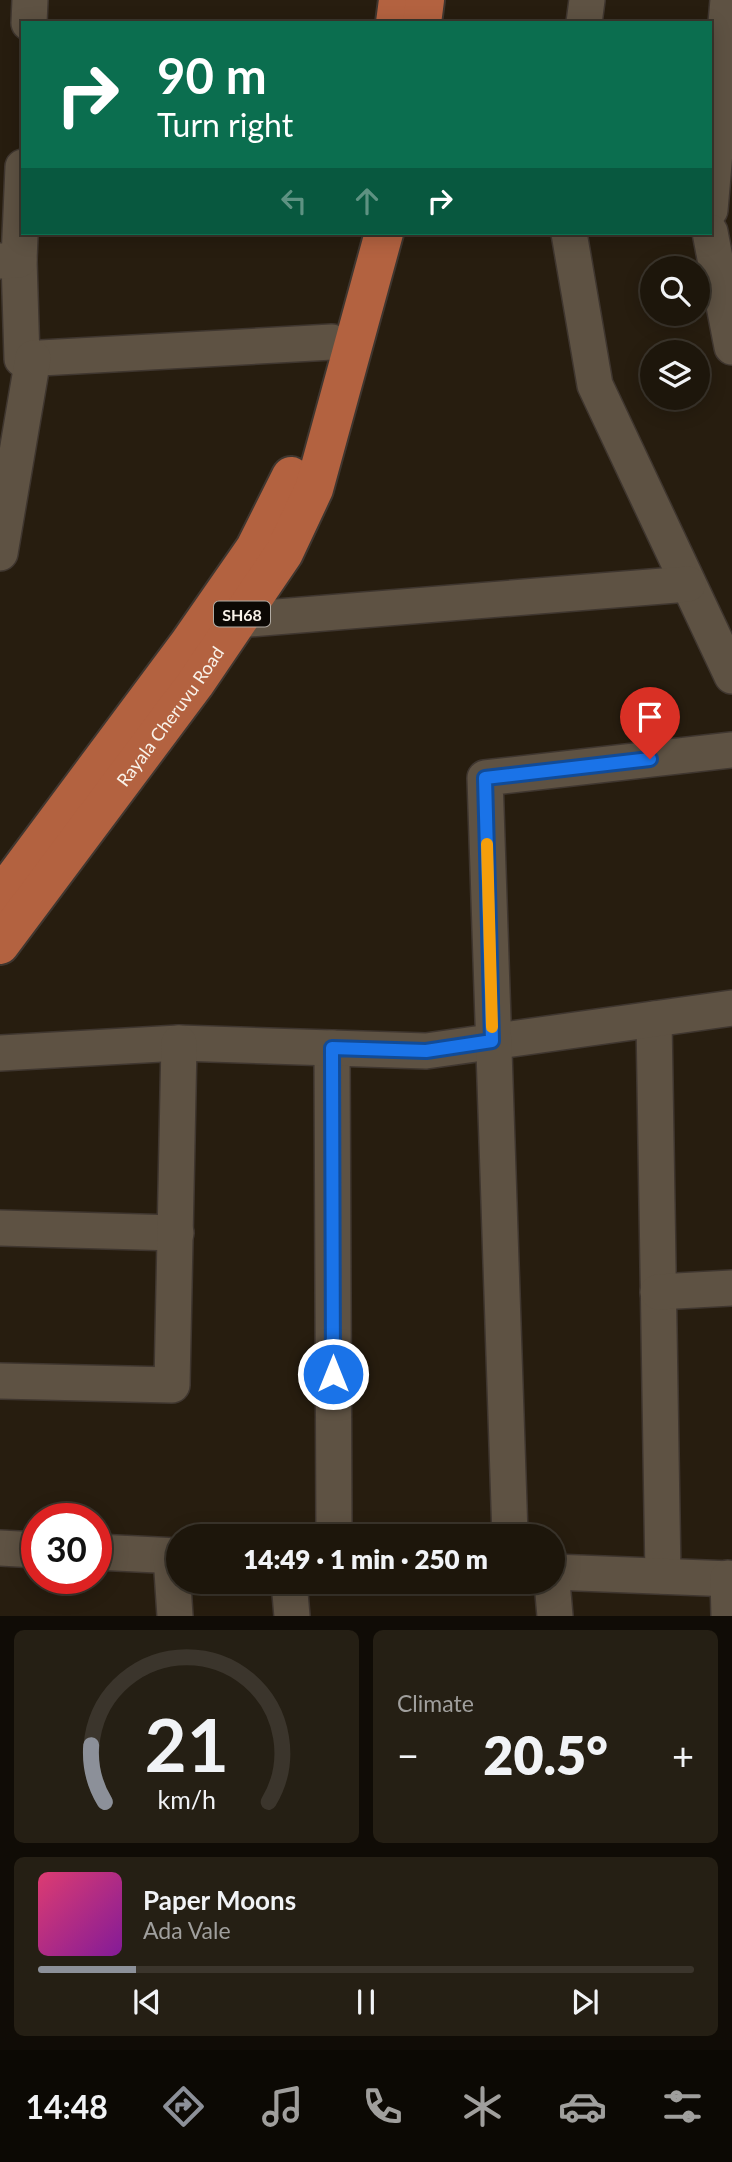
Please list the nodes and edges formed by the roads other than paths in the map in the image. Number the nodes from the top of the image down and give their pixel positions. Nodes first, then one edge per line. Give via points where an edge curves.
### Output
1 (30, 0) edge
2 (398, 0) edge
3 (425, 0) edge
4 (587, 0) edge
5 (728, 0) edge
6 (29, 21) edge
7 (395, 21) edge
8 (422, 21) edge
9 (584, 21) edge
10 (21, 180) edge
11 (712, 187) edge
12 (358, 235) edge
13 (383, 235) edge
14 (569, 235) edge
15 (711, 235) edge
16 (9, 260) edge
17 (332, 342) junction
18 (732, 346) edge
19 (33, 358) junction
20 (0, 553) edge
21 (688, 584) junction
22 (238, 620) junction
23 (732, 676) edge
24 (732, 750) edge
25 (0, 897) edge
26 (0, 944) edge
27 (732, 1008) edge
28 (654, 1019) junction
29 (492, 1041) junction
30 (179, 1044) junction
31 (332, 1048) junction
32 (0, 1053) edge
33 (0, 1228) edge
34 (176, 1233) junction
35 (732, 1288) edge
36 (658, 1292) junction
37 (1, 1390) edge
38 (334, 1524) edge
39 (510, 1524) edge
40 (0, 1548) edge
41 (21, 1549) edge
42 (112, 1553) edge
43 (166, 1556) edge
44 (565, 1572) edge
45 (663, 1576) junction
46 (730, 1579) edge
47 (175, 1594) edge
48 (290, 1594) edge
49 (553, 1594) edge
50 (175, 1616) edge
51 (292, 1616) edge
52 (555, 1616) edge
53 (729, 1616) edge

1 - 6 street
2 - 7 main road
3 - 8 main road
4 - 9 street
5 - 11 street
10 - 16 street
12 - 17 main road, Rayala Cheruvu Road / SH68
13 - 22 main road, Rayala Cheruvu Road / SH68 via 314,489 284,552
14 - 21 street via 595,385
15 - 18 street
16 - 19 street via 22,359
17 - 19 street
17 - 25 main road, Rayala Cheruvu Road / SH68 via 295,468 254,548
19 - 20 street
21 - 22 street
21 - 23 street
22 - 26 main road, Rayala Cheruvu Road / SH68
24 - 29 street via 485,778
27 - 28 street
28 - 29 street
28 - 36 street
29 - 31 street via 426,1051
29 - 39 street
30 - 31 street
30 - 32 street
30 - 34 street
31 - 38 street
33 - 34 street
34 - 37 street via 172,1385
35 - 36 street
36 - 45 street
40 - 41 street
42 - 43 street
44 - 45 street
45 - 46 street
46 - 53 street
47 - 50 street
48 - 51 street
49 - 52 street

